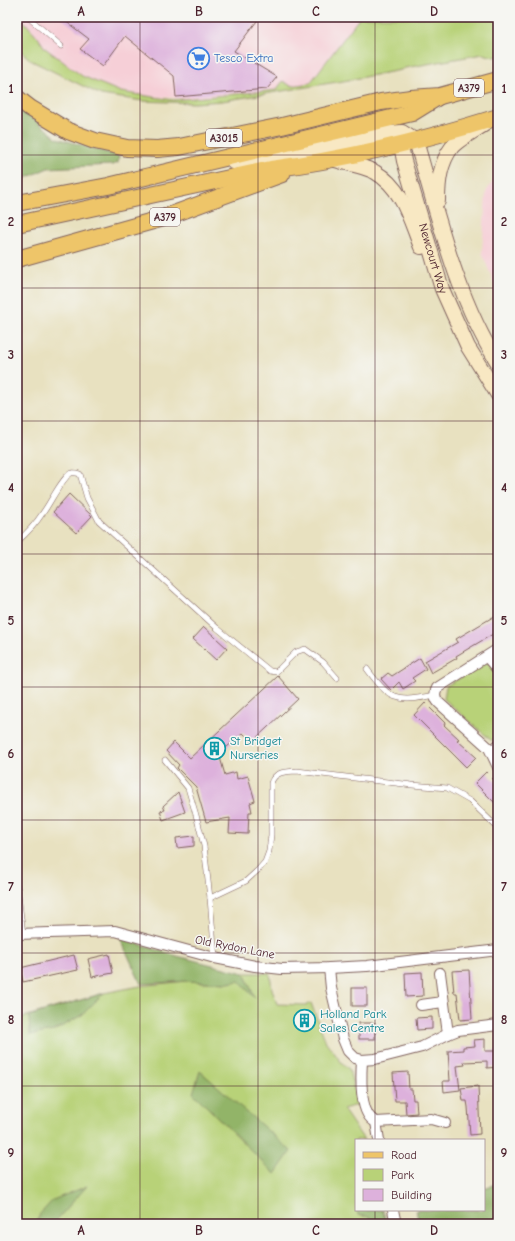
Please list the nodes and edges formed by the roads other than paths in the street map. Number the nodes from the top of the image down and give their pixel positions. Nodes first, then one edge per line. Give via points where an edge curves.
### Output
1 (28, 17) edge
2 (61, 46) dead end
3 (498, 80) edge
4 (440, 96) junction
5 (17, 98) edge
6 (412, 113) junction
7 (496, 118) edge
8 (406, 140) junction
9 (331, 159) junction
10 (310, 164) junction
11 (162, 172) junction
12 (17, 203) edge
13 (437, 214) junction
14 (17, 224) edge
15 (17, 259) edge
16 (442, 289) junction
17 (498, 363) edge
18 (498, 395) edge
19 (17, 542) edge
20 (498, 649) edge
21 (487, 657) junction
22 (367, 670) dead end
23 (498, 670) edge
24 (337, 678) dead end
25 (436, 692) junction
26 (495, 749) edge
27 (165, 760) dead end
28 (498, 767) edge
29 (498, 828) edge
30 (17, 886) edge
31 (210, 898) junction
32 (20, 934) edge
33 (498, 950) edge
34 (215, 958) junction
35 (329, 968) junction
36 (440, 973) dead end
37 (444, 1002) junction
38 (421, 1006) dead end
39 (498, 1025) edge
40 (448, 1034) junction
41 (362, 1060) junction
42 (376, 1122) junction
43 (445, 1123) dead end
44 (379, 1139) edge
45 (393, 1211) edge
46 (396, 1224) edge

1 - 2 lane
3 - 4 main road, A379
4 - 5 main road, A3015 via 381,102 282,126 179,147 157,148 127,148 95,141 68,131
4 - 6 main road, A379
6 - 8 street
6 - 11 main road, A379
7 - 8 main road, A379
7 - 13 street via 452,146 443,164 438,183
8 - 9 main road, A379
8 - 11 street via 388,133 288,155
8 - 13 street, Newcourt Way
8 - 16 street, Newcourt Way via 418,208
9 - 10 main road, A379
9 - 16 street via 374,172 389,182 400,196 421,249
10 - 14 main road, A379 via 270,169
10 - 15 main road, A379 via 160,219
11 - 12 main road, A379 via 108,186
13 - 17 street, Newcourt Way via 471,315
16 - 18 street, Newcourt Way via 468,347
19 - 24 lane via 42,515 60,486 71,473 76,472 80,474 87,498 100,521 217,628 264,667 276,672 296,652 305,648 323,662
20 - 21 street
21 - 23 street
21 - 25 street
22 - 25 lane via 379,686 393,696 405,700
25 - 26 street via 439,704 489,748
26 - 28 street via 493,758
27 - 31 lane via 188,788 204,846
29 - 31 lane via 470,801 447,788 297,771 279,773 271,783 270,843 265,862 246,880
30 - 32 lane
31 - 34 lane
32 - 34 street, Old Rydon Lane via 114,931
33 - 35 street, Old Rydon Lane via 367,966
34 - 35 street, Old Rydon Lane via 255,966
35 - 41 street via 343,1039 348,1051 355,1058
36 - 37 street
37 - 38 street
37 - 40 street
39 - 40 street via 458,1030
40 - 41 street via 422,1047
41 - 42 street via 365,1107 372,1120
42 - 43 street via 431,1118
42 - 44 street
45 - 46 street

